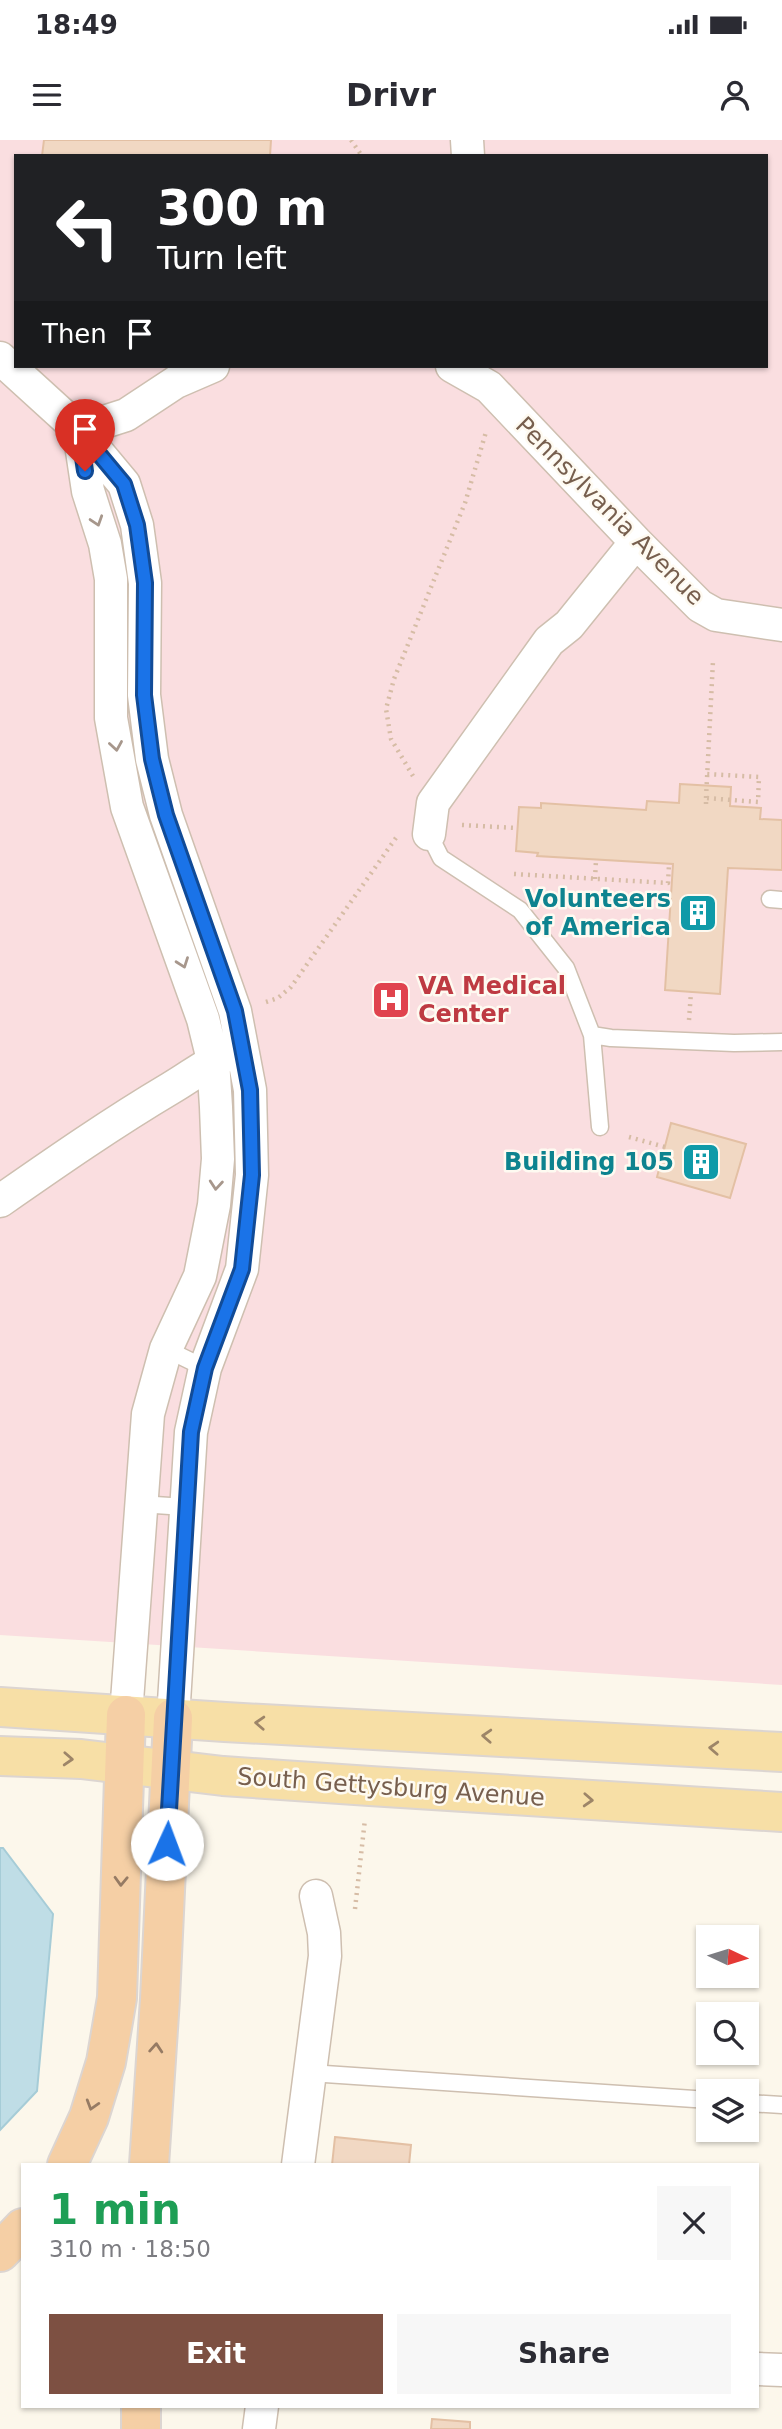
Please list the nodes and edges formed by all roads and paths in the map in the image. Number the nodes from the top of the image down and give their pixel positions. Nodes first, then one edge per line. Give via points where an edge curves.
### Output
1 (0, 358) edge
2 (208, 368) edge
3 (459, 368) edge
4 (488, 426) dead end
5 (79, 430) junction
6 (636, 542) junction
7 (782, 625) edge
8 (713, 661) dead end
9 (707, 774) junction
10 (420, 786) dead end
11 (517, 828) dead end
12 (427, 831) junction
13 (596, 860) dead end
14 (669, 865) dead end
15 (509, 874) dead end
16 (595, 879) junction
17 (260, 1004) dead end
18 (592, 1035) junction
19 (782, 1042) edge
20 (227, 1055) junction
21 (600, 1127) dead end
22 (629, 1136) dead end
23 (665, 1147) dead end
24 (0, 1201) edge
25 (166, 1349) junction
26 (205, 1368) junction
27 (140, 1504) junction
28 (185, 1507) junction
29 (0, 1707) edge
30 (126, 1715) junction
31 (173, 1718) junction
32 (782, 1752) edge
33 (0, 1756) edge
34 (124, 1765) junction
35 (170, 1770) junction
36 (366, 1811) dead end
37 (782, 1812) edge
38 (316, 1896) dead end
39 (355, 1909) dead end
40 (310, 2073) junction
41 (696, 2099) edge
42 (759, 2104) edge
43 (782, 2105) edge
44 (68, 2163) edge
45 (149, 2163) edge
46 (298, 2163) edge
47 (21, 2230) edge
48 (0, 2252) edge
49 (759, 2369) edge
50 (782, 2370) edge
51 (141, 2408) edge
52 (262, 2408) edge
53 (141, 2429) edge
54 (259, 2429) edge

1 - 5 street
2 - 5 street via 176,382 126,415
3 - 6 street, Pennsylvania Avenue via 489,387
4 - 10 path via 465,503 394,678 386,709 391,739
5 - 20 street via 88,491 111,579 111,718 127,807 203,1019
6 - 7 street, Pennsylvania Avenue via 700,606 716,615
6 - 12 street via 569,625 549,642 433,803
8 - 9 path
9 - 9 path via 706,801 758,802 759,778
11 - 12 path
12 - 17 path via 291,987
12 - 18 lane via 441,858 520,911 566,968
13 - 16 path
14 - 16 path via 670,883
15 - 16 path
18 - 19 lane
18 - 21 lane
20 - 24 street via 111,1124
20 -> 25 street via 214,1205 200,1276
20 - 26 street via 250,1090 252,1175 242,1269
22 - 23 path
25 - 26 lane
25 - 27 street via 148,1414
26 - 28 street via 191,1432
27 - 28 lane
27 - 30 street
28 - 31 street
29 - 30 main road
30 - 31 main road
30 - 34 highway
32 -> 31 main road
31 - 35 highway
33 -> 34 main road, South Gettysburg Avenue
34 - 35 main road, South Gettysburg Avenue
34 -> 44 highway via 117,1998 106,2062
35 -> 37 main road, South Gettysburg Avenue
45 -> 35 highway
36 - 39 path
38 - 40 street via 325,1956
40 - 41 lane
40 - 46 street
42 - 43 lane
47 - 48 highway
49 - 50 street
51 - 53 highway
52 - 54 street

